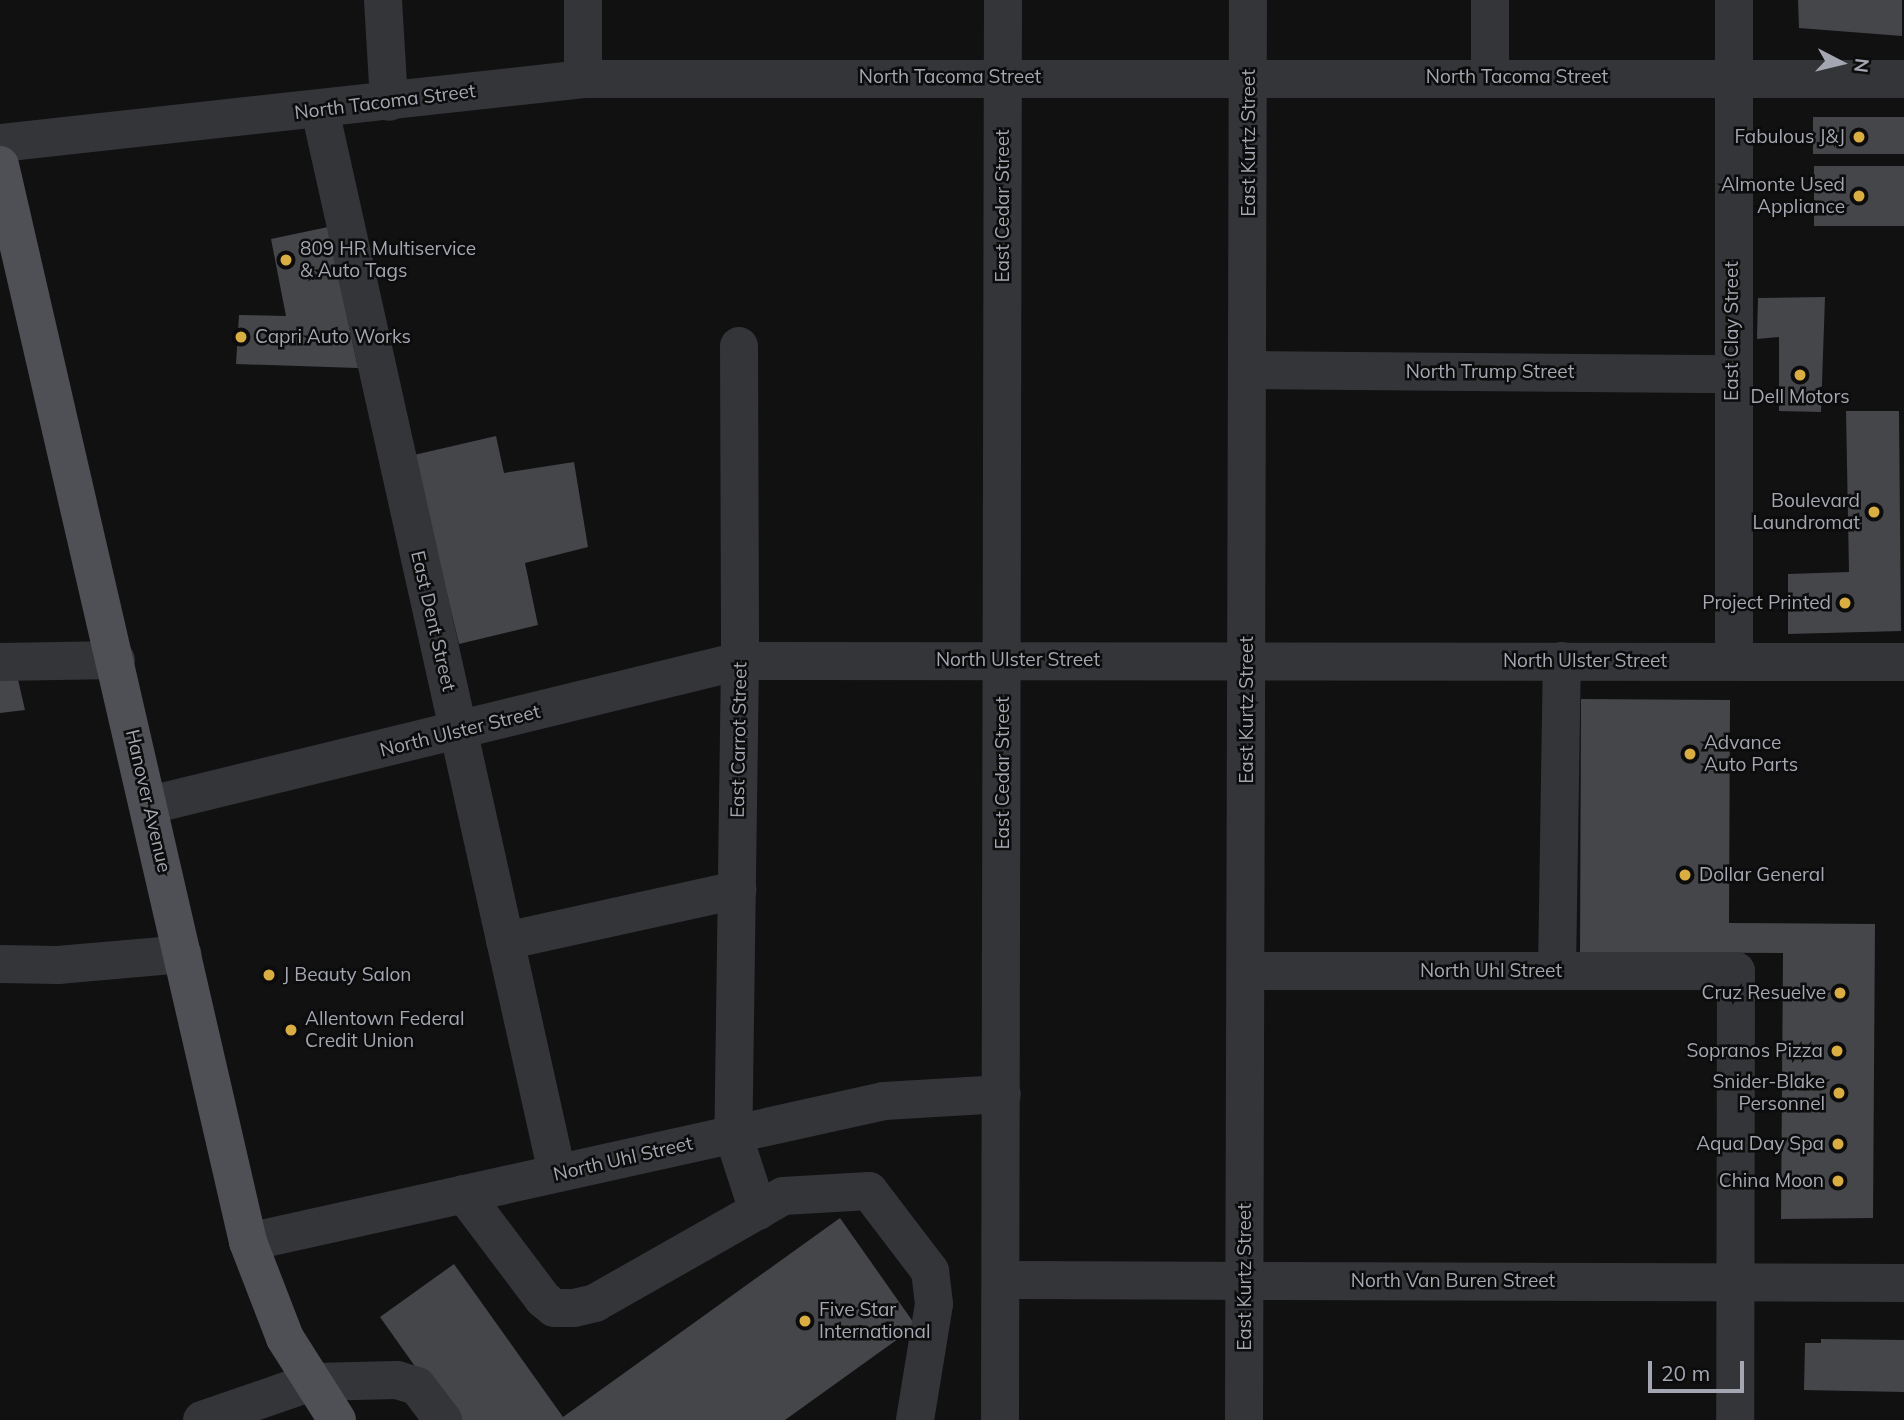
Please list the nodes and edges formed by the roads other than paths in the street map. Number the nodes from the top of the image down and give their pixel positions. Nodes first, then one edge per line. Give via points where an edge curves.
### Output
1 (383, 0) edge
2 (583, 0) edge
3 (1003, 0) edge
4 (1248, 0) edge
5 (1490, 0) edge
6 (1734, 0) edge
7 (1003, 77) junction
8 (1489, 77) junction
9 (1733, 77) junction
10 (1249, 78) junction
11 (583, 79) junction
12 (1904, 79) edge
13 (389, 102) junction
14 (320, 110) junction
15 (0, 143) edge
16 (0, 165) edge
17 (739, 346) dead end
18 (1248, 370) junction
19 (1732, 374) junction
20 (116, 660) junction
21 (1004, 660) junction
22 (1247, 660) junction
23 (1562, 661) junction
24 (0, 662) edge
25 (740, 662) junction
26 (1734, 662) junction
27 (1904, 662) edge
28 (458, 733) junction
29 (150, 805) junction
30 (737, 890) junction
31 (505, 941) junction
32 (183, 954) junction
33 (0, 964) edge
34 (1557, 970) junction
35 (1246, 971) junction
36 (1002, 1094) junction
37 (733, 1134) junction
38 (557, 1173) junction
39 (464, 1194) junction
40 (758, 1211) junction
41 (248, 1242) junction
42 (1001, 1280) junction
43 (1245, 1281) junction
44 (1735, 1282) junction
45 (1904, 1283) edge
46 (312, 1382) junction
47 (229, 1417) edge
48 (337, 1420) edge
49 (443, 1420) edge
50 (915, 1420) edge
51 (1000, 1420) edge
52 (1244, 1420) edge
53 (1735, 1420) edge

1 - 13 street
2 - 11 street
3 - 7 street, East Cedar Street
4 - 10 street, East Kurtz Street
5 - 8 street
6 - 9 street, East Clay Street
7 - 10 street, North Tacoma Street
7 - 11 street, North Tacoma Street
7 - 21 street, East Cedar Street
8 - 9 street, North Tacoma Street
8 - 10 street, North Tacoma Street
9 - 12 street, North Tacoma Street
9 - 19 street, East Clay Street
10 - 18 street, East Kurtz Street
11 - 13 street, North Tacoma Street
13 - 14 street, North Tacoma Street
14 - 15 street, North Tacoma Street
14 - 28 street, East Dent Street
16 - 20 main road, Hanover Avenue
17 - 25 street, East Carrot Street
18 - 19 street, North Trump Street
18 - 22 street, East Kurtz Street
19 - 26 street, East Clay Street
20 - 24 street
20 - 29 main road, Hanover Avenue
21 - 22 street, North Ulster Street
21 - 25 street, North Ulster Street
21 - 36 street, East Cedar Street
22 - 23 street, North Ulster Street
22 - 35 street, East Kurtz Street
23 - 26 street, North Ulster Street
23 - 34 street
25 - 28 street, North Ulster Street
25 - 30 street, East Carrot Street
26 - 27 street, North Ulster Street
28 - 29 street, North Ulster Street
28 - 31 street, East Dent Street
29 - 32 main road, Hanover Avenue
30 - 31 street
30 - 37 street, East Carrot Street
31 - 38 street, East Dent Street
32 - 33 street via 58,965
32 - 41 main road, Hanover Avenue
34 - 35 street, North Uhl Street
34 - 44 street, North Uhl Street via 1736,971
35 - 43 street, East Kurtz Street
36 - 37 street, North Uhl Street via 884,1101
36 - 42 street, East Cedar Street
37 - 38 street, North Uhl Street
37 - 40 street, East Carrot Street
38 - 39 street, North Uhl Street
39 - 40 street via 554,1308 595,1303
39 - 41 street, North Uhl Street
40 - 50 street via 783,1196 869,1191 922,1261 930,1272 934,1304
41 - 46 main road, Hanover Avenue via 270,1307
42 - 43 street, North Van Buren Street
42 - 51 street, East Cedar Street
43 - 44 street, North Van Buren Street
43 - 52 street, East Kurtz Street
44 - 45 street, North Van Buren Street
44 - 53 street
46 - 47 street
46 - 48 main road, Hanover Avenue
46 - 49 street via 397,1380 417,1386

